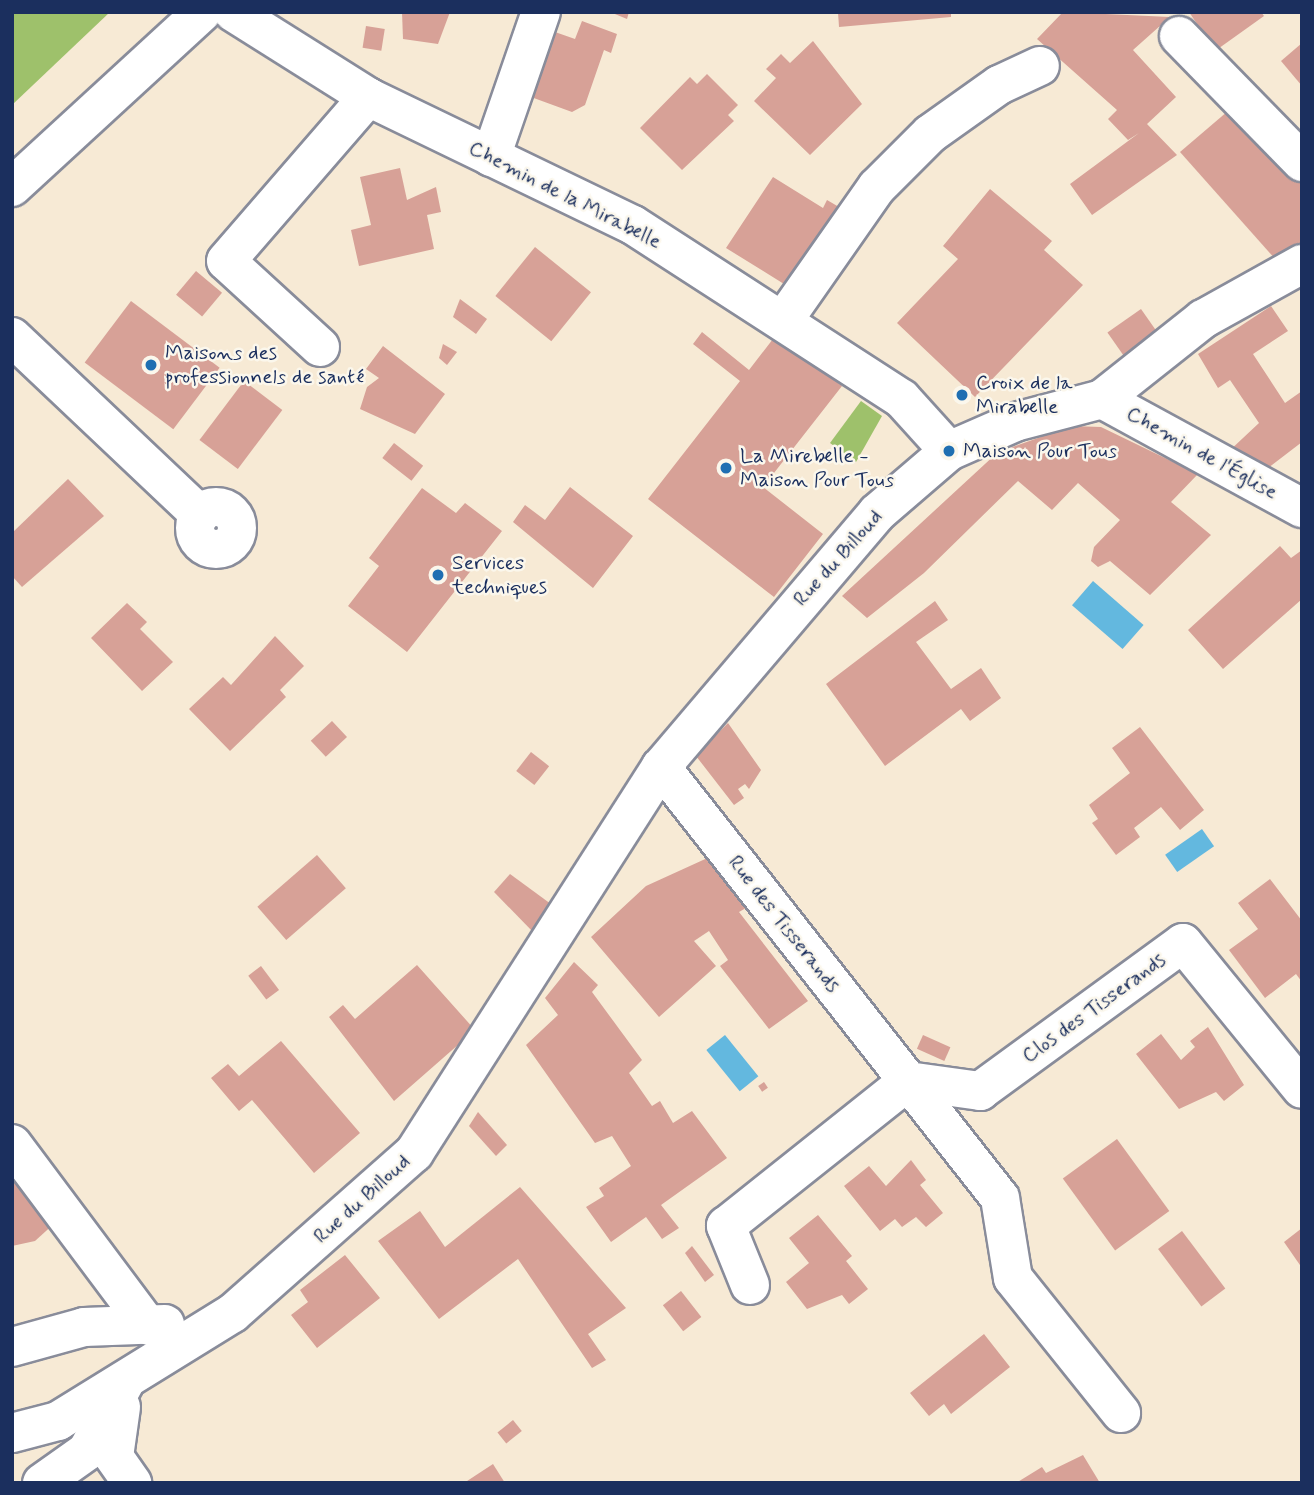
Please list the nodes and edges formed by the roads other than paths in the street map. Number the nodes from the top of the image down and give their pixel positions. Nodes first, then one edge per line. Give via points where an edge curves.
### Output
1 (202, 12) edge
2 (233, 12) edge
3 (541, 12) edge
4 (1179, 36) dead end
5 (1040, 66) dead end
6 (368, 97) junction
7 (491, 157) junction
8 (1302, 162) edge
9 (12, 187) edge
10 (1302, 264) edge
11 (783, 321) junction
12 (12, 337) edge
13 (320, 347) dead end
14 (1102, 399) junction
15 (949, 451) junction
16 (1302, 508) edge
17 (200, 515) dead end
18 (661, 767) junction
19 (908, 1081) junction
20 (1302, 1088) edge
21 (12, 1144) edge
22 (750, 1285) dead end
23 (233, 1313) junction
24 (148, 1326) junction
25 (12, 1347) edge
26 (124, 1384) junction
27 (1121, 1413) dead end
28 (12, 1433) edge
29 (42, 1483) edge
30 (132, 1483) edge

1 - 9 street
2 - 6 street, Chemin de la Mirabelle
3 - 7 street
4 - 8 street
5 - 11 street via 999,85 930,134 877,187
6 - 7 street, Chemin de la Mirabelle
6 - 13 street via 226,261
7 - 11 street, Chemin de la Mirabelle via 633,225
10 - 14 street via 1203,318
11 - 15 street, Chemin de la Mirabelle via 902,399
12 - 17 street
14 - 15 street, Rue du Billoud via 1015,422
14 - 16 street, Chemin de l'Église
15 - 18 street, Rue du Billoud via 877,513
18 - 19 street, Rue des Tisserands
18 - 23 street, Rue du Billoud via 414,1153
19 - 20 street, Clos des Tisserands via 980,1091 1183,943
19 - 22 street via 726,1226
19 - 27 street via 1000,1198 1013,1278
21 - 24 street
23 - 24 street
23 - 26 street, Rue du Billoud
24 - 25 street via 84,1327
26 - 28 street, Rue du Billoud via 58,1421
26 - 29 street via 87,1451
26 - 30 street via 114,1457

